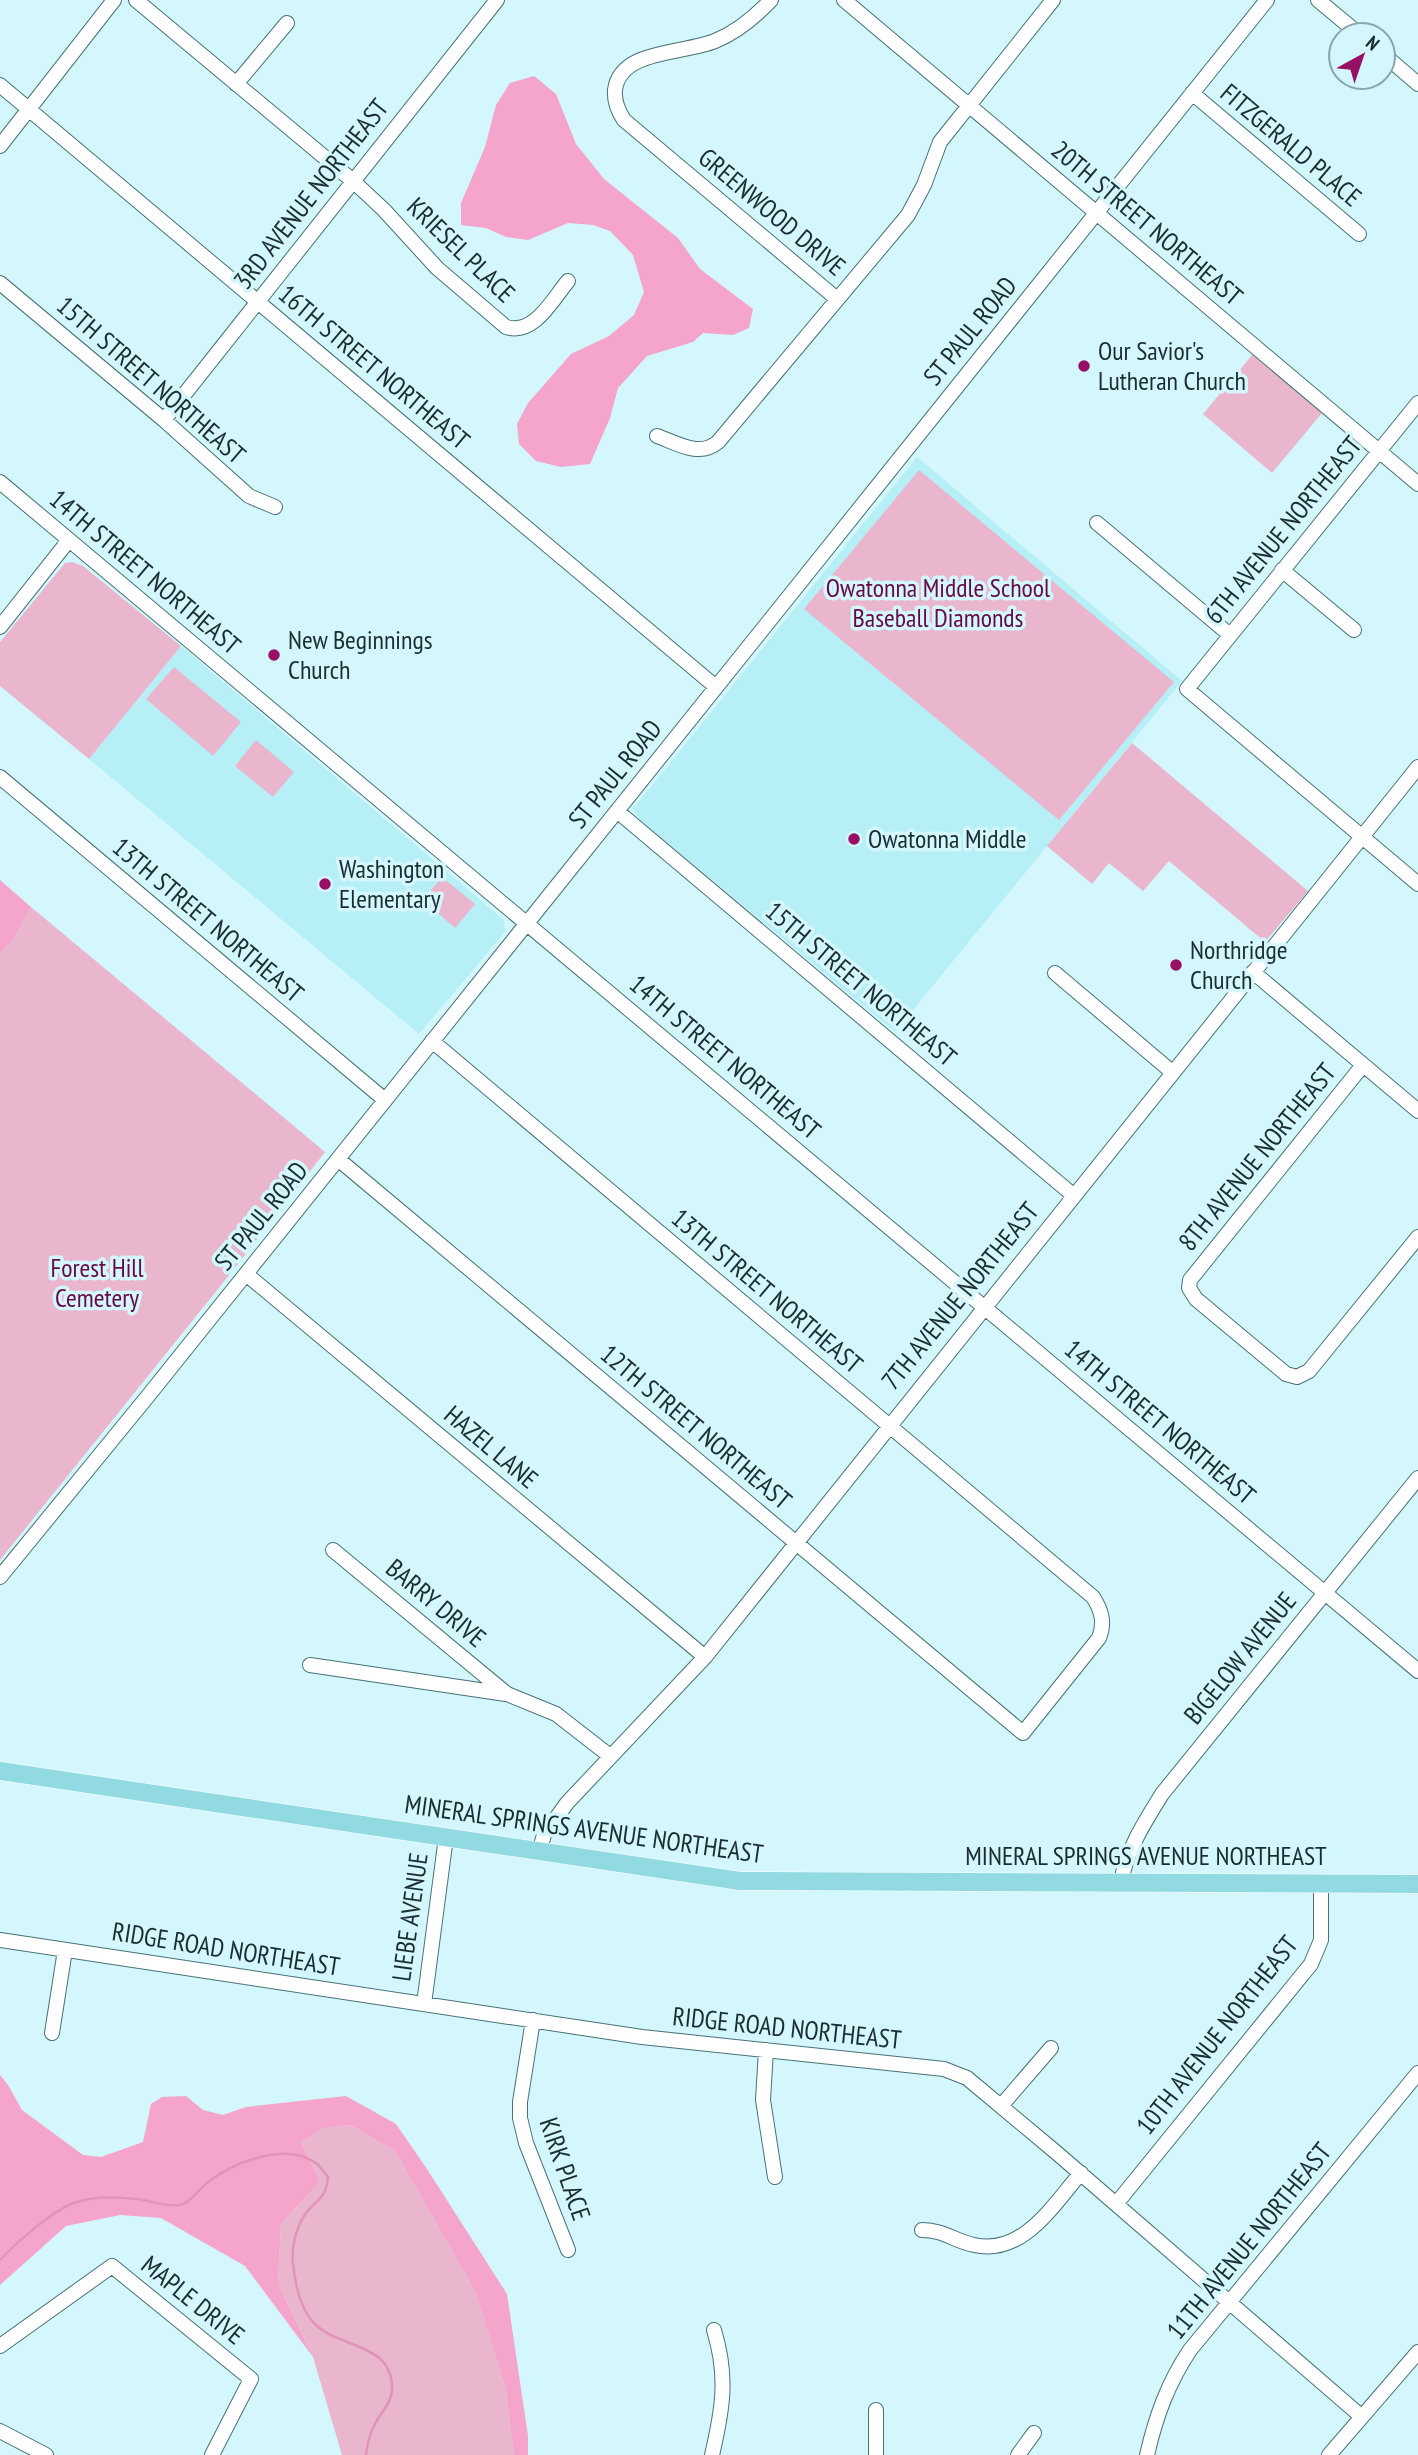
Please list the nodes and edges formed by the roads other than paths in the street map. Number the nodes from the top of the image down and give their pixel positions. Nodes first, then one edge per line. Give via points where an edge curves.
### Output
1 (114, 0) edge
2 (136, 0) edge
3 (497, 0) edge
4 (771, 0) edge
5 (844, 0) edge
6 (1053, 0) edge
7 (1266, 0) edge
8 (1318, 0) edge
9 (1343, 21) edge
10 (287, 23) dead end
11 (1397, 66) edge
12 (236, 84) junction
13 (1418, 84) edge
14 (0, 85) edge
15 (1192, 93) junction
16 (969, 105) junction
17 (29, 109) junction
18 (0, 146) edge
19 (353, 181) junction
20 (1097, 212) junction
21 (1359, 234) dead end
22 (568, 281) dead end
23 (0, 283) edge
24 (837, 299) junction
25 (257, 302) junction
26 (1418, 403) edge
27 (164, 420) junction
28 (657, 436) dead end
29 (1378, 450) junction
30 (0, 482) edge
31 (1418, 484) edge
32 (275, 507) dead end
33 (1097, 523) dead end
34 (69, 540) junction
35 (1282, 570) junction
36 (0, 628) edge
37 (1354, 630) dead end
38 (1230, 635) junction
39 (716, 687) junction
40 (1418, 767) edge
41 (0, 777) edge
42 (617, 811) junction
43 (1362, 837) junction
44 (1418, 884) edge
45 (527, 923) junction
46 (1253, 972) junction
47 (1055, 973) dead end
48 (432, 1041) junction
49 (1363, 1065) junction
50 (1172, 1072) junction
51 (385, 1100) junction
52 (1418, 1111) edge
53 (338, 1159) junction
54 (1073, 1195) junction
55 (1418, 1237) edge
56 (246, 1274) junction
57 (984, 1306) junction
58 (889, 1425) junction
59 (1418, 1478) edge
60 (795, 1542) junction
61 (334, 1550) dead end
62 (0, 1577) edge
63 (1325, 1592) junction
64 (705, 1657) junction
65 (310, 1665) dead end
66 (1418, 1671) edge
67 (506, 1694) junction
68 (1023, 1733) joint
69 (610, 1756) junction
70 (0, 1771) edge
71 (446, 1837) junction
72 (539, 1852) junction
73 (1121, 1881) junction
74 (1321, 1884) junction
75 (1418, 1884) edge
76 (0, 1940) edge
77 (65, 1950) junction
78 (424, 2004) junction
79 (533, 2020) junction
80 (52, 2033) dead end
81 (1051, 2048) dead end
82 (766, 2050) junction
83 (1418, 2073) edge
84 (1001, 2106) junction
85 (1081, 2173) junction
86 (775, 2177) dead end
87 (1116, 2204) junction
88 (922, 2230) dead end
89 (568, 2250) dead end
90 (1230, 2303) junction
91 (714, 2330) dead end
92 (0, 2346) edge
93 (1418, 2353) edge
94 (876, 2410) dead end
95 (1362, 2417) junction
96 (0, 2431) edge
97 (1034, 2433) dead end
98 (46, 2455) edge
99 (212, 2455) edge
100 (712, 2455) edge
101 (876, 2455) edge
102 (1018, 2455) edge
103 (1147, 2455) edge
104 (1329, 2455) edge

1 - 17 street
2 - 12 street, KRIESEL PLACE
3 - 19 street, 3RD AVENUE NORTHEAST
4 - 24 street, GREENWOOD DRIVE via 718,40 635,61 616,84 616,104 624,120
5 - 16 street, 20TH STREET NORTHEAST
6 - 16 street, GREENWOOD DRIVE
7 - 15 street, ST PAUL ROAD
8 - 9 street
10 - 12 street
11 - 13 street
12 - 19 street, KRIESEL PLACE
14 - 17 street, 16TH STREET NORTHEAST
15 - 20 street, ST PAUL ROAD
15 - 21 street, FITZGERALD PLACE
16 - 20 street, 20TH STREET NORTHEAST
16 - 24 street, GREENWOOD DRIVE via 940,142 908,215
17 - 18 street
17 - 25 street, 16TH STREET NORTHEAST
19 - 22 street, KRIESEL PLACE via 437,268 506,327 527,327
19 - 25 street, 3RD AVENUE NORTHEAST
20 - 29 street, 20TH STREET NORTHEAST
20 - 39 street, ST PAUL ROAD
23 - 27 street, 15TH STREET NORTHEAST
24 - 28 street via 711,447 696,450
25 - 27 street, 3RD AVENUE NORTHEAST
25 - 39 street, 16TH STREET NORTHEAST
26 - 29 street, 6TH AVENUE NORTHEAST
27 - 32 street, 15TH STREET NORTHEAST via 249,496
29 - 31 street, 20TH STREET NORTHEAST
29 - 35 street, 6TH AVENUE NORTHEAST
30 - 34 street, 14TH STREET NORTHEAST
33 - 38 street
34 - 36 street
34 - 45 street, 14TH STREET NORTHEAST
35 - 37 street
35 - 38 street, 6TH AVENUE NORTHEAST
38 - 43 street, 6TH AVENUE NORTHEAST via 1187,689
39 - 42 street, ST PAUL ROAD
40 - 43 street, 7TH AVENUE NORTHEAST
41 - 51 street, 13TH STREET NORTHEAST
42 - 45 street, ST PAUL ROAD
42 - 54 street, 15TH STREET NORTHEAST
43 - 44 street
43 - 46 street, 7TH AVENUE NORTHEAST
45 - 48 street, ST PAUL ROAD
45 - 57 street, 14TH STREET NORTHEAST
46 - 49 street
46 - 50 street, 7TH AVENUE NORTHEAST
47 - 50 street
48 - 51 street, ST PAUL ROAD
48 - 58 street, 13TH STREET NORTHEAST
49 - 52 street
49 - 55 street, 8TH AVENUE NORTHEAST via 1190,1280 1189,1288 1196,1299 1286,1374 1297,1377 1309,1371
50 - 54 street, 7TH AVENUE NORTHEAST
51 - 53 street, ST PAUL ROAD
53 - 56 street, ST PAUL ROAD
53 - 60 street, 12TH STREET NORTHEAST
54 - 57 street, 7TH AVENUE NORTHEAST
56 - 62 street, ST PAUL ROAD
56 - 64 street, HAZEL LANE
57 - 58 street, 7TH AVENUE NORTHEAST
57 - 63 street, 14TH STREET NORTHEAST
58 - 60 street, 7TH AVENUE NORTHEAST
58 - 68 street, 13TH STREET NORTHEAST via 1093,1597 1100,1608 1099,1638
59 - 63 street, BIGELOW AVENUE
60 - 64 street, 7TH AVENUE NORTHEAST
60 - 68 street, 12TH STREET NORTHEAST
61 - 67 street, BARRY DRIVE
63 - 66 street, 14TH STREET NORTHEAST
63 - 73 street, BIGELOW AVENUE via 1162,1794 1135,1835
64 - 69 street, 7TH AVENUE NORTHEAST
65 - 67 street, BARRY DRIVE
67 - 69 street, BARRY DRIVE via 556,1714
69 - 72 street, 7TH AVENUE NORTHEAST via 552,1824
70 - 71 main road, MINERAL SPRINGS AVENUE NORTHEAST
71 - 72 main road, MINERAL SPRINGS AVENUE NORTHEAST
71 - 78 street, LIEBE AVENUE
72 - 73 main road, MINERAL SPRINGS AVENUE NORTHEAST via 740,1881
73 - 74 main road, MINERAL SPRINGS AVENUE NORTHEAST
74 - 75 main road, MINERAL SPRINGS AVENUE NORTHEAST
74 - 87 street, 10TH AVENUE NORTHEAST via 1321,1940 1311,1964
76 - 77 street, RIDGE ROAD NORTHEAST
77 - 78 street, RIDGE ROAD NORTHEAST
77 - 80 street
78 - 79 street, RIDGE ROAD NORTHEAST
79 - 82 street, RIDGE ROAD NORTHEAST
79 - 89 street, KIRK PLACE via 520,2118
81 - 84 street
82 - 84 street, RIDGE ROAD NORTHEAST via 944,2069 967,2078
82 - 86 street via 763,2100
83 - 90 street, 11TH AVENUE NORTHEAST
84 - 85 street, RIDGE ROAD NORTHEAST
85 - 87 street, RIDGE ROAD NORTHEAST
85 - 88 street via 1031,2229 1011,2242 985,2247 937,2230
87 - 90 street, RIDGE ROAD NORTHEAST
90 - 95 street, RIDGE ROAD NORTHEAST
90 - 103 street, 11TH AVENUE NORTHEAST via 1178,2367 1160,2406
91 - 100 street via 724,2377
92 - 99 street, MAPLE DRIVE via 112,2266 251,2379
93 - 95 street
94 - 101 street
95 - 104 street
96 - 98 street
97 - 102 street

